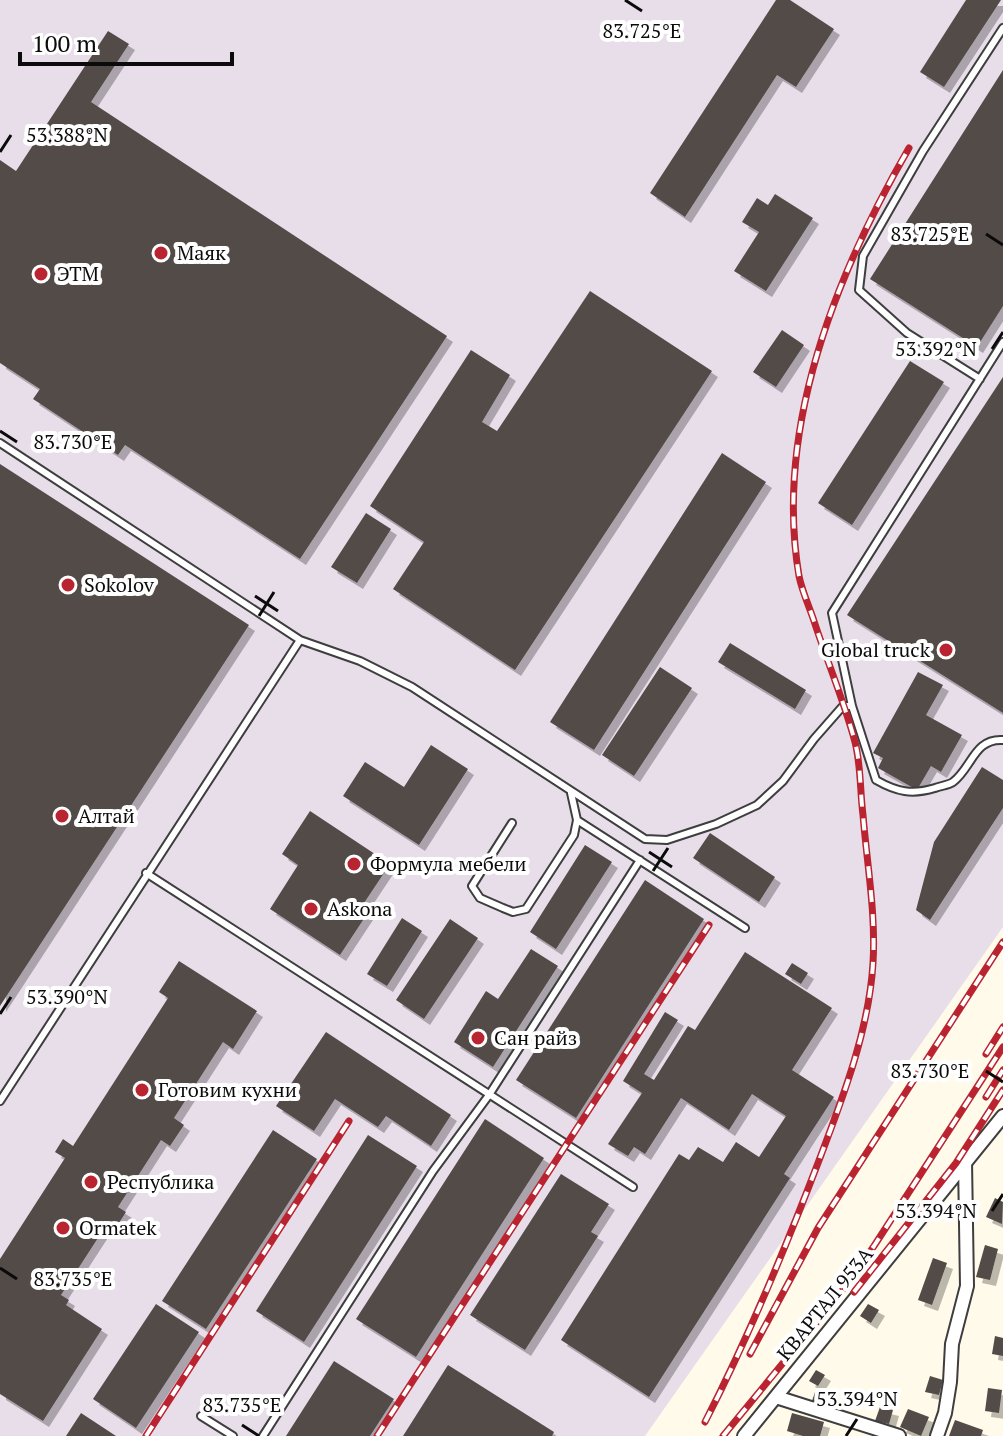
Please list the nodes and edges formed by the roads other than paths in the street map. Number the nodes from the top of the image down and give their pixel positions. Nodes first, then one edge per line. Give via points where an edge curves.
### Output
1 (1003, 28) edge
2 (1003, 342) edge
3 (980, 379) junction
4 (0, 443) edge
5 (300, 640) junction
6 (852, 706) junction
7 (1003, 740) edge
8 (571, 793) junction
9 (577, 820) junction
10 (512, 823) dead end
11 (640, 860) junction
12 (146, 873) junction
13 (745, 928) dead end
14 (489, 1095) junction
15 (0, 1101) edge
16 (1003, 1116) edge
17 (965, 1161) junction
18 (633, 1187) dead end
19 (776, 1397) junction
20 (201, 1416) dead end
21 (233, 1436) edge
22 (263, 1436) edge
23 (744, 1436) edge
24 (899, 1436) edge
25 (937, 1436) edge

1 - 3 lane via 863,256 859,290 907,333
2 - 3 lane
3 - 6 lane via 832,613
4 - 5 lane
5 - 8 lane via 412,687
5 - 12 lane
6 - 7 lane via 876,780 900,792 918,793 953,782 981,747
6 - 8 lane via 843,706 757,805 667,840 645,839
8 - 9 lane
9 - 10 lane via 574,835 526,909 513,912 480,898 472,886
9 - 11 lane
11 - 13 lane
11 - 14 lane
12 - 14 lane
12 - 15 lane
14 - 18 lane
14 - 22 lane via 433,1171
16 - 17 street, КВАРТАЛ 953А
17 - 19 street, КВАРТАЛ 953А
17 - 25 street via 967,1286
19 - 23 street, КВАРТАЛ 953А
19 - 24 street
20 - 21 lane

